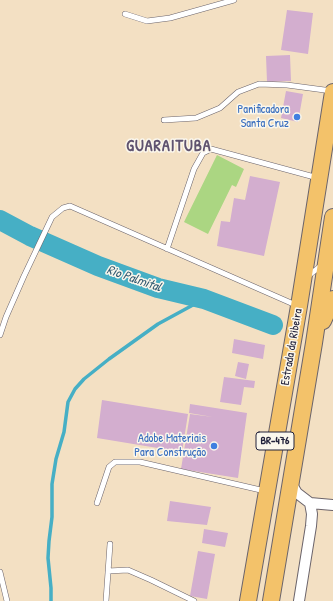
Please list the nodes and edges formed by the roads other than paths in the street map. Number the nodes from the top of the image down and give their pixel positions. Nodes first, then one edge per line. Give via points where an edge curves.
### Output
1 (234, 0) edge
2 (125, 14) dead end
3 (333, 91) edge
4 (164, 120) dead end
5 (319, 178) junction
6 (333, 217) edge
7 (312, 225) junction
8 (331, 236) edge
9 (167, 249) junction
10 (330, 260) edge
11 (303, 281) junction
12 (333, 299) edge
13 (299, 306) junction
14 (0, 335) edge
15 (314, 343) junction
16 (291, 483) junction
17 (266, 491) junction
18 (97, 503) dead end
19 (310, 503) junction
20 (333, 505) edge
21 (110, 544) dead end
22 (108, 571) junction
23 (0, 572) edge
24 (7, 601) edge
25 (106, 601) edge
26 (194, 601) edge
27 (248, 601) edge
28 (271, 601) edge
29 (299, 601) edge

1 - 2 lane via 155,20 147,21
3 - 4 lane via 259,84 238,92 220,108 196,118
3 - 5 main road, Estrada da Ribeira / BR-476
5 - 7 main road, Estrada da Ribeira / BR-476
5 - 9 lane via 211,150 203,153 194,169
6 - 8 main road, Estrada da Ribeira / BR-476
7 - 8 main road
7 - 11 main road, Estrada da Ribeira / BR-476
8 - 10 main road, Estrada da Ribeira / BR-476
9 - 13 lane
9 - 14 lane via 70,206 63,208 52,217
10 - 11 lane
10 - 15 main road, Estrada da Ribeira / BR-476
11 - 13 main road, Estrada da Ribeira / BR-476
12 - 15 main road
13 - 17 main road, Estrada da Ribeira / BR-476
15 - 16 main road, Estrada da Ribeira / BR-476
16 - 19 street via 297,493
16 - 28 main road, Estrada da Ribeira / BR-476
17 - 18 lane via 140,462 115,462 109,468
17 - 27 main road, Estrada da Ribeira / BR-476
19 - 20 street
19 - 29 street via 311,526
21 - 22 lane
22 - 25 lane
22 - 26 lane via 128,570
23 - 24 lane

